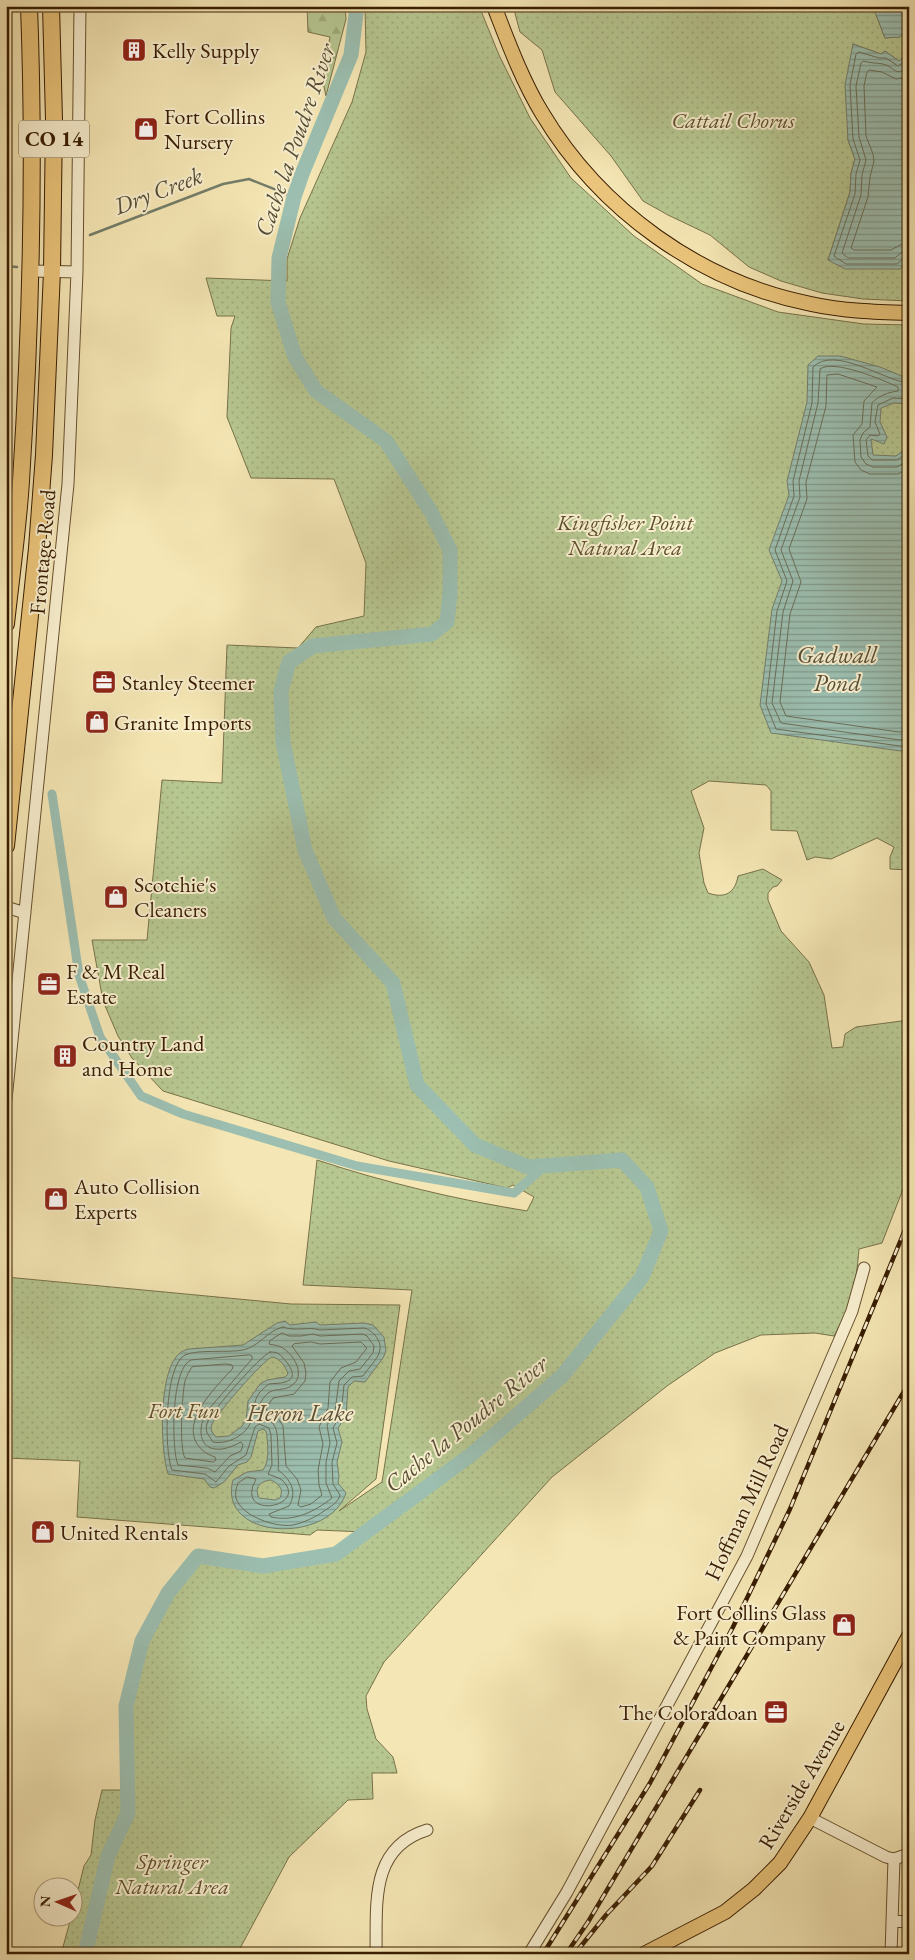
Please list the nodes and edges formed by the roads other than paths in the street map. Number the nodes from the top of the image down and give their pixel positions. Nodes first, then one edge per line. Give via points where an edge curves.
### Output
1 (29, 6) edge
2 (50, 6) edge
3 (80, 6) edge
4 (494, 6) edge
5 (32, 271) junction
6 (52, 271) junction
7 (77, 272) junction
8 (909, 313) edge
9 (28, 618) junction
10 (6, 624) edge
11 (6, 760) edge
12 (6, 846) edge
13 (6, 907) edge
14 (25, 914) junction
15 (6, 1100) edge
16 (864, 1268) dead end
17 (909, 1636) edge
18 (810, 1818) junction
19 (427, 1830) dead end
20 (909, 1854) edge
21 (894, 1859) junction
22 (892, 1921) junction
23 (909, 1922) edge
24 (376, 1954) edge
25 (529, 1954) edge
26 (644, 1954) edge
27 (891, 1954) edge

1 - 5 highway, CO 14
2 - 6 highway, CO 14 via 54,120
3 - 7 street, Frontage Road
4 - 8 main road via 541,112 569,153 614,203 655,236 705,267 751,287 811,304
5 - 6 street
5 - 10 highway, CO 14 via 21,483
6 - 7 street
6 - 9 highway, CO 14 via 44,454
7 - 14 street, Frontage Road via 68,484
9 - 11 highway
9 - 12 highway, CO 14
13 - 14 street
14 - 15 street, Frontage Road
16 - 25 street, Hoffman Mill Road via 852,1311 747,1556 567,1892
17 - 18 main road, Riverside Avenue
18 - 21 street
18 - 26 main road, Riverside Avenue via 784,1857 754,1889 725,1912
19 - 24 street via 403,1842 383,1867 377,1890
20 - 21 street
21 - 22 street
22 - 23 street
22 - 27 street

